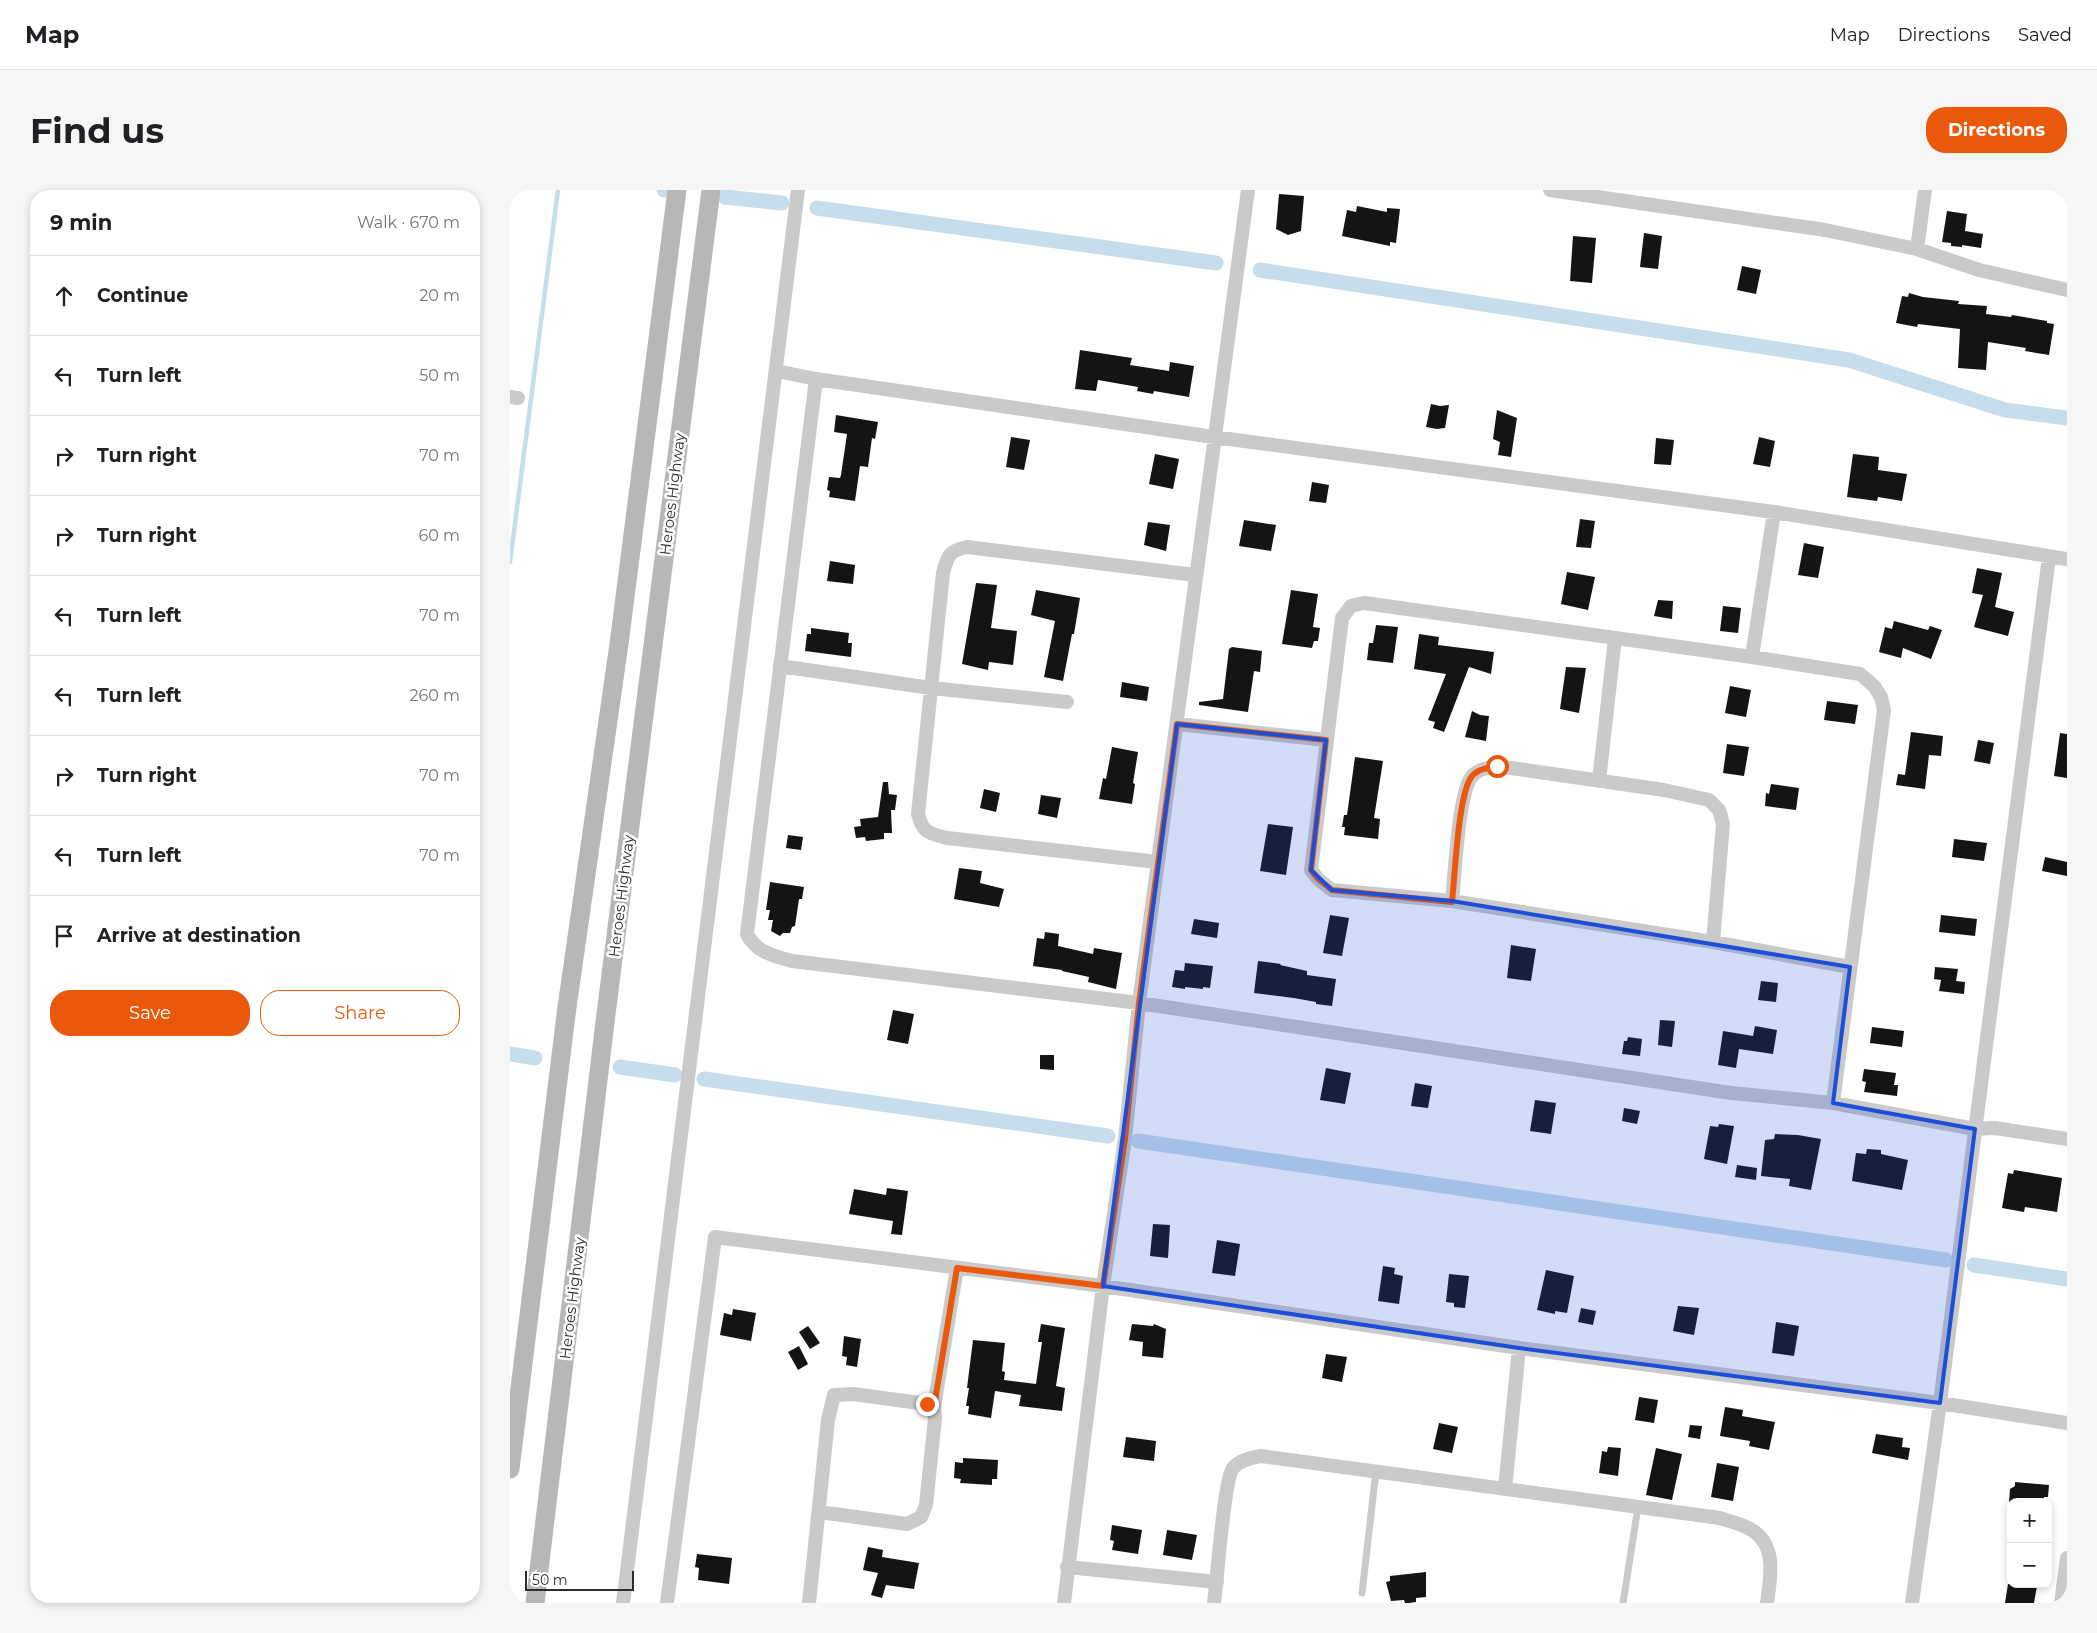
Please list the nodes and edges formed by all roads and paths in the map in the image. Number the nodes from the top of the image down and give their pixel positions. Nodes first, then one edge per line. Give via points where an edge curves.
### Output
1 (677, 190) edge
2 (711, 190) edge
3 (798, 190) edge
4 (1248, 190) edge
5 (1550, 190) edge
6 (1925, 190) edge
7 (1917, 248) junction
8 (2067, 290) edge
9 (777, 371) junction
10 (816, 379) junction
11 (1214, 437) junction
12 (1774, 512) junction
13 (2049, 557) junction
14 (2067, 559) edge
15 (1195, 575) junction
16 (1615, 638) junction
17 (1752, 657) junction
18 (780, 666) junction
19 (931, 688) junction
20 (1067, 702) dead end
21 (1177, 724) junction
22 (1326, 740) junction
23 (1599, 781) junction
24 (1157, 862) junction
25 (1452, 902) junction
26 (1713, 942) junction
27 (1850, 967) junction
28 (1139, 1003) junction
29 (1833, 1103) junction
30 (1975, 1129) junction
31 (2067, 1139) edge
32 (957, 1268) junction
33 (1103, 1286) junction
34 (1519, 1348) junction
35 (1940, 1403) junction
36 (934, 1407) junction
37 (2067, 1423) edge
38 (510, 1469) edge
39 (1376, 1471) junction
40 (1505, 1489) junction
41 (1638, 1507) junction
42 (820, 1512) junction
43 (2067, 1558) edge
44 (1067, 1567) junction
45 (1216, 1582) junction
46 (1362, 1593) dead end
47 (535, 1603) edge
48 (623, 1603) edge
49 (667, 1603) edge
50 (809, 1603) edge
51 (1064, 1603) edge
52 (1214, 1603) edge
53 (1623, 1603) edge
54 (1767, 1603) edge
55 (1912, 1603) edge
56 (2061, 1603) edge

1 - 38 main road via 620,644 567,1007
2 - 47 main road, Heroes Highway
3 - 9 street
4 - 11 street
5 - 7 street via 1825,230
6 - 7 street
7 - 8 street via 1979,270
9 - 10 street
9 - 48 street
10 - 11 street
10 - 18 street
11 - 12 street
11 - 15 street
12 - 13 street
12 - 17 street
13 - 14 street
13 - 30 street
15 - 19 street via 967,547 955,549 949,555 943,573
15 - 21 street
16 - 17 street
16 - 22 street via 1364,603 1351,606 1342,618
16 - 23 street
17 - 27 street via 1860,674 1881,697 1884,710
18 - 19 street
18 - 28 street via 746,934 751,944 768,954 792,961
19 - 20 street
19 - 24 street via 918,814 922,828 928,833 946,838
21 - 22 street
21 - 24 street
22 - 25 street via 1311,870 1332,890
23 - 25 street via 1497,766 1476,773 1466,789 1462,810
23 - 26 street via 1708,800 1720,810 1723,824
24 - 28 street
25 - 26 street
26 - 27 street
27 - 29 street
28 - 29 street via 1731,1093
28 - 33 street via 1125,1139
29 - 30 street
30 - 31 street via 1995,1128
30 - 35 street
32 - 33 street
32 - 36 street
32 - 49 street via 715,1237
33 - 34 street
33 - 44 street
34 - 35 street
34 - 40 street
35 - 37 street
35 - 55 street
36 - 42 street via 926,1505 920,1517 907,1524
36 - 42 street via 853,1394 834,1395 828,1420
39 - 40 street
39 - 45 street via 1261,1456 1242,1461 1232,1469 1226,1492
39 - 46 lane
40 - 41 street
41 - 53 lane
41 - 54 street via 1720,1518 1748,1527 1762,1539 1769,1551 1772,1568
42 - 50 street
43 - 56 street
44 - 45 street
44 - 51 street
45 - 52 street

